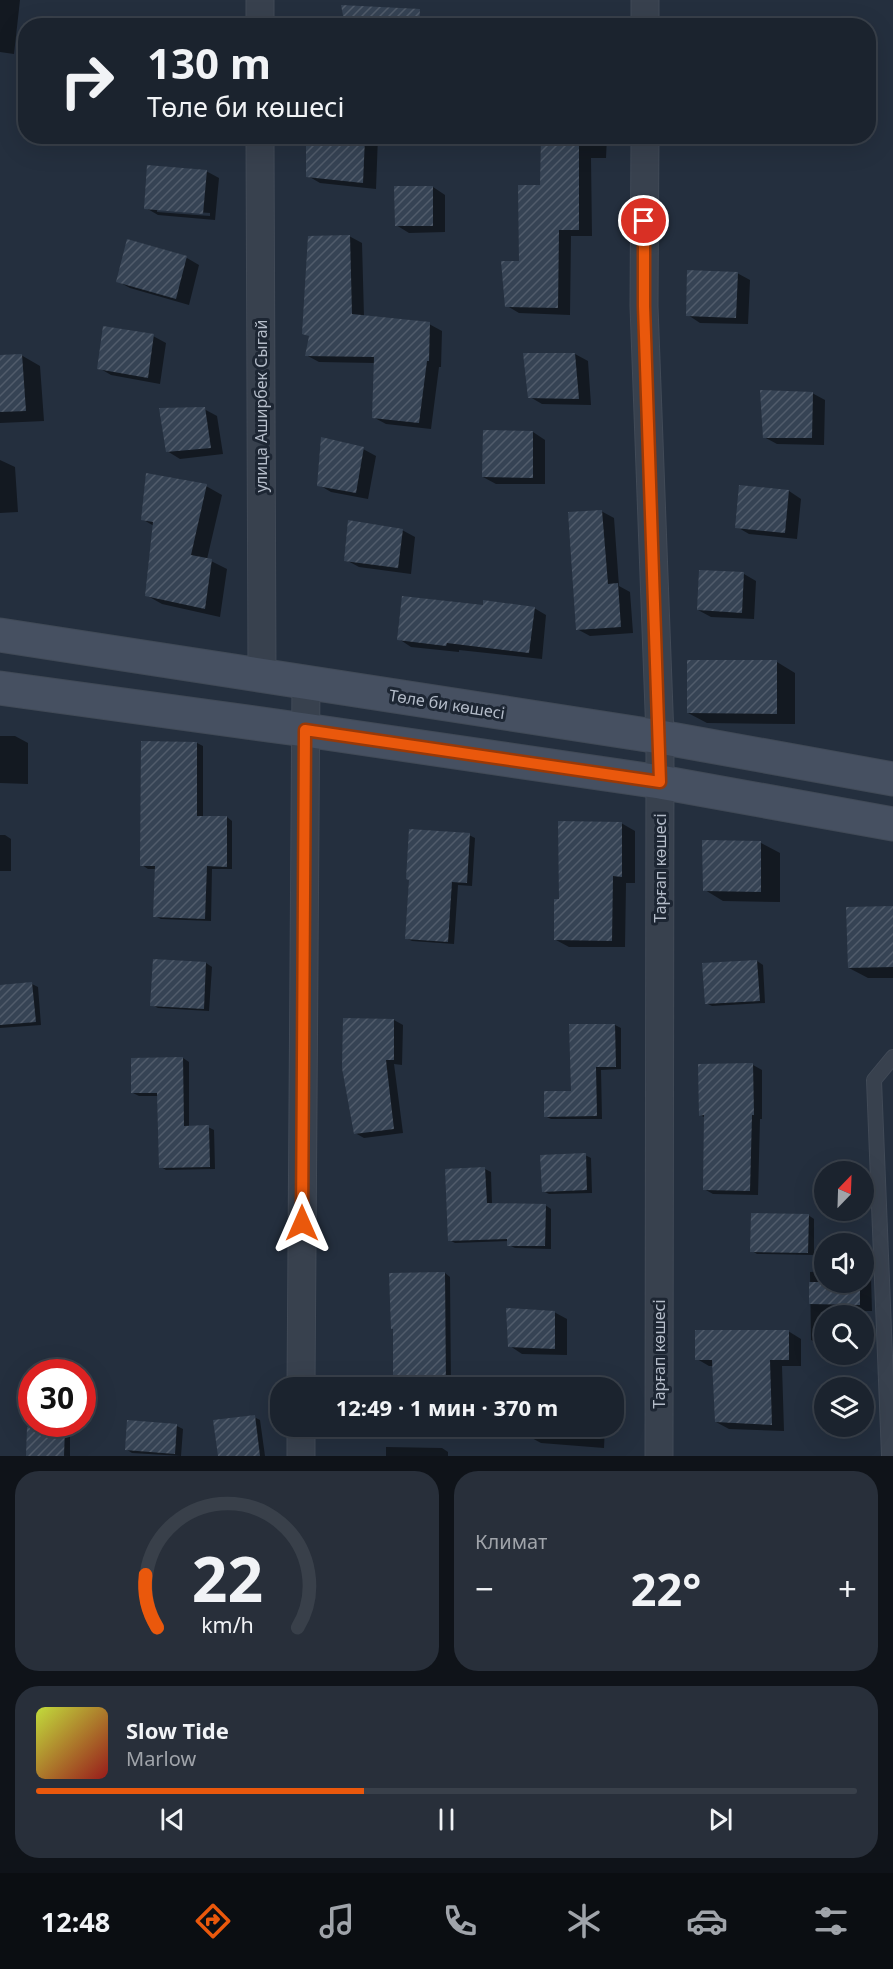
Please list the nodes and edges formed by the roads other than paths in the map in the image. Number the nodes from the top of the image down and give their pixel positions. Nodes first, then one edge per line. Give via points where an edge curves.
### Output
1 (260, 0) edge
2 (645, 0) edge
3 (260, 18) edge
4 (645, 18) edge
5 (260, 144) edge
6 (645, 144) edge
7 (0, 635) edge
8 (262, 675) junction
9 (306, 681) junction
10 (0, 688) edge
11 (305, 730) junction
12 (660, 737) junction
13 (893, 779) edge
14 (660, 782) junction
15 (893, 824) edge
16 (893, 1057) edge
17 (889, 1291) edge
18 (301, 1377) edge
19 (301, 1437) edge
20 (301, 1456) edge
21 (659, 1456) edge
22 (890, 1456) edge

1 - 3 street
2 - 4 street
5 - 8 street, улица Аширбек Сыгай
6 - 12 street, Тарғап көшесі via 644,306
7 - 8 main road, Төле би көшесі
8 - 9 main road, Төле би көшесі
9 - 11 street
9 - 12 main road, Төле би көшесі
10 - 11 main road
11 - 14 main road
11 - 18 street
12 - 13 main road, Төле би көшесі
12 - 14 street, Тарғап көшесі
14 - 15 main road
14 - 21 street, Тарғап көшесі
16 - 17 lane via 874,1080
17 - 22 lane
19 - 20 street

